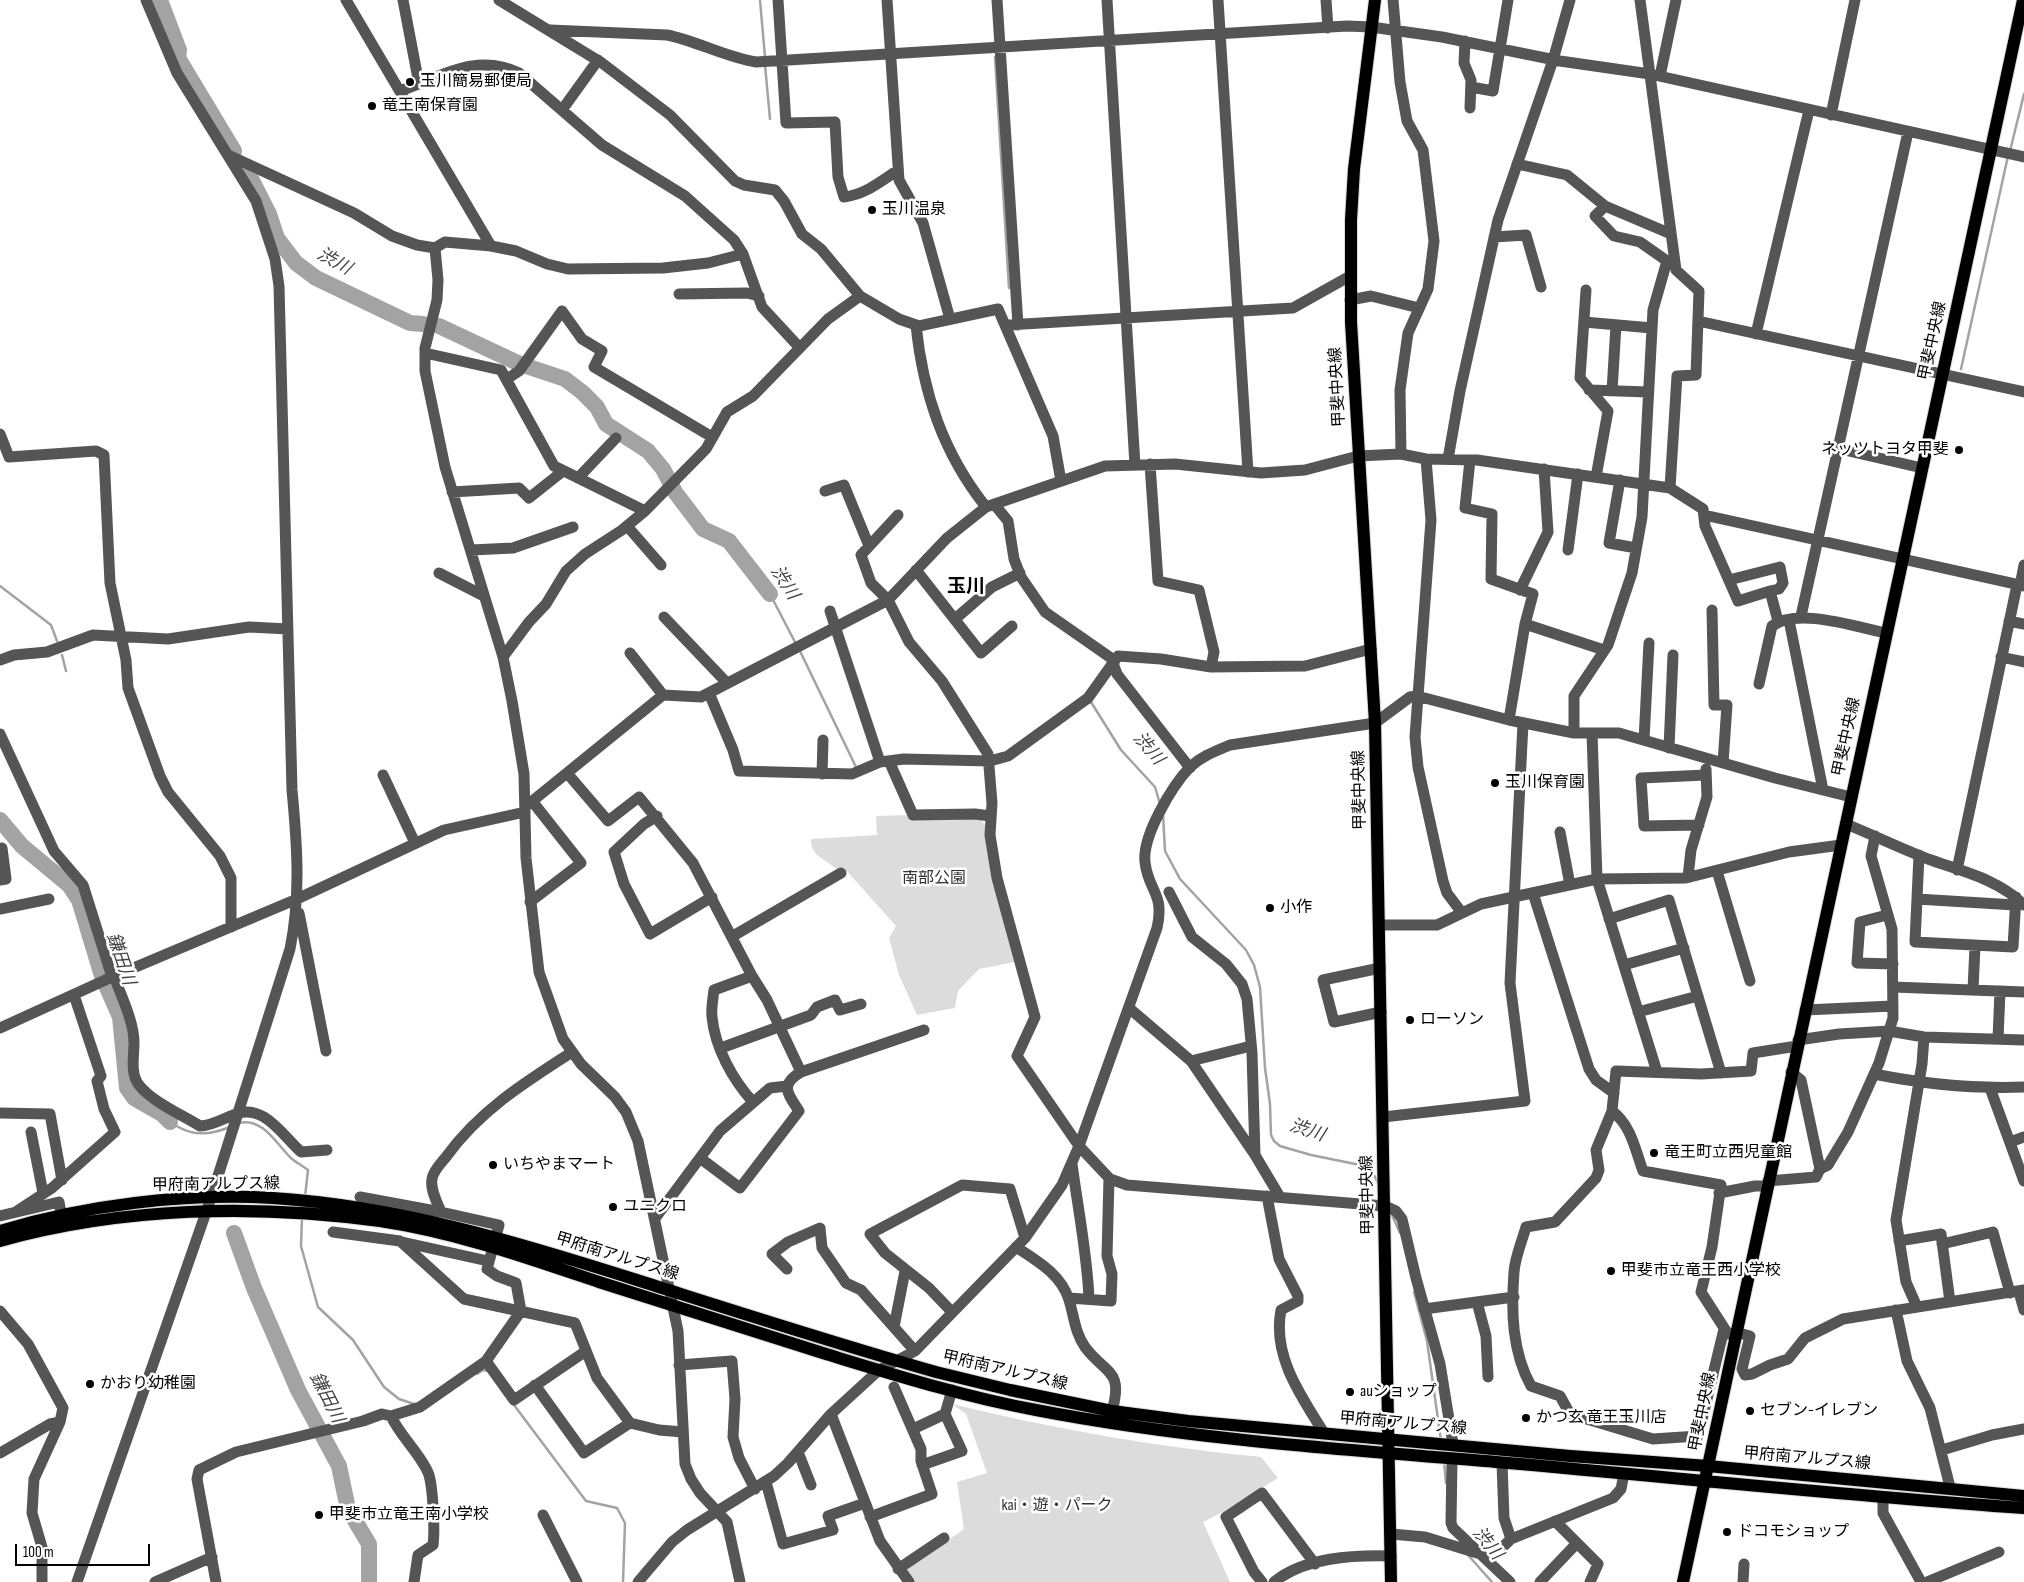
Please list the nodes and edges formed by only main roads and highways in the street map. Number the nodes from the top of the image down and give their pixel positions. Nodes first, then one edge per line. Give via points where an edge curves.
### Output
1 (1375, 0) edge
2 (2023, 0) edge
3 (63, 1221) junction
4 (0, 1231) edge
5 (0, 1241) edge
6 (493, 1243) junction
7 (1390, 1439) junction
8 (1390, 1453) junction
9 (1708, 1466) junction
10 (1704, 1482) junction
11 (2024, 1496) edge
12 (2024, 1508) edge
13 (1391, 1582) edge
14 (1682, 1582) edge

1 - 7 main road, 甲斐中央線 via 1354,168 1350,300 1375,723
2 - 9 main road, 甲斐中央線 via 1798,1043 1731,1332
3 - 4 main road, 甲府南アルプス線
3 - 5 main road, 甲府南アルプス線
3 - 6 main road, 甲府南アルプス線 via 205,1212 280,1212 382,1222
3 - 6 main road, 甲府南アルプス線 via 130,1204 211,1198 271,1198 413,1217
6 - 7 main road, 甲府南アルプス線 via 670,1290 897,1361 1010,1390 1112,1411 1188,1421
6 - 8 main road, 甲府南アルプス線 via 674,1306 879,1370 1029,1409 1191,1435
7 - 8 main road, 甲斐中央線
7 - 9 main road, 甲府南アルプス線
8 - 10 main road, 甲府南アルプス線
8 - 13 main road, 甲斐中央線
9 - 10 main road, 甲斐中央線
9 - 11 main road, 甲府南アルプス線
10 - 12 main road, 甲府南アルプス線
10 - 14 main road, 甲斐中央線

